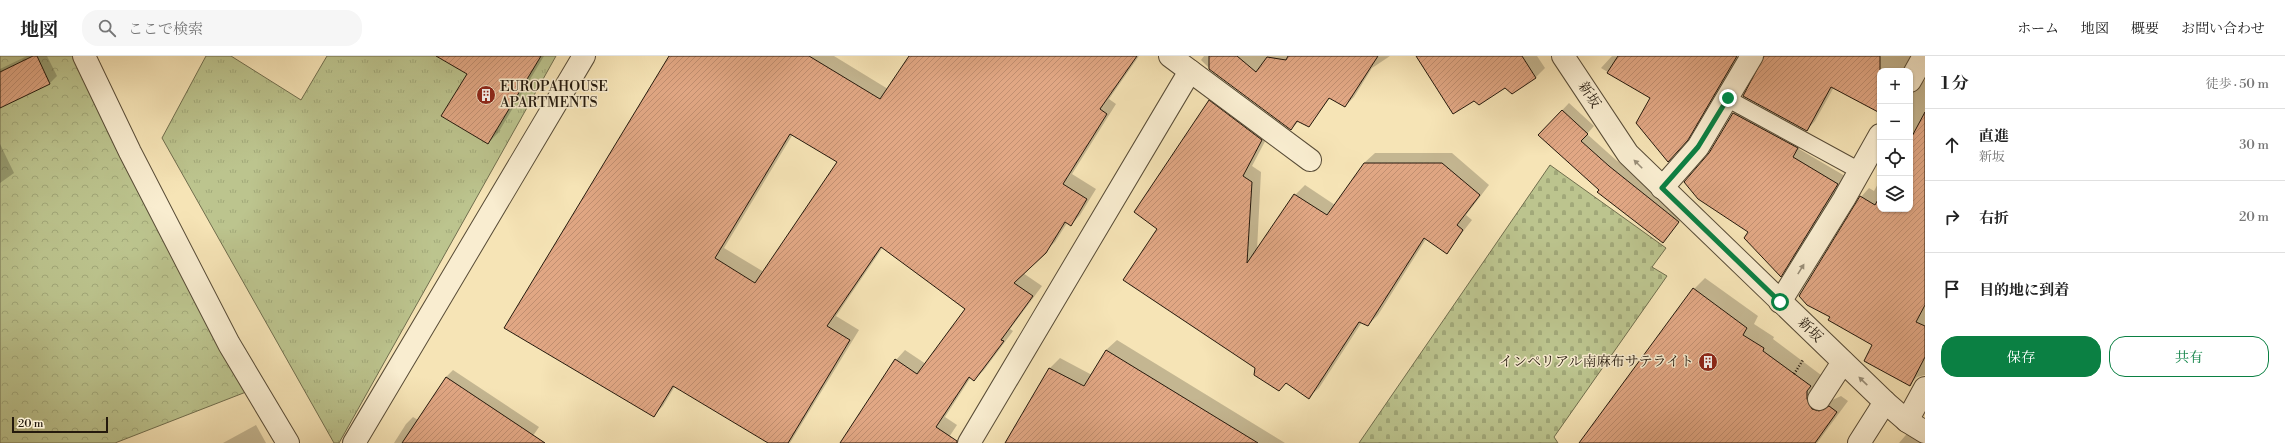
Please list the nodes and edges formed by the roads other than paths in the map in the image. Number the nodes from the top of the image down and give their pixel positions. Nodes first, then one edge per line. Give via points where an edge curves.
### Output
1 (84, 56) edge
2 (584, 56) edge
3 (1170, 56) edge
4 (1563, 56) edge
5 (1752, 56) edge
6 (1924, 56) edge
7 (1190, 71) junction
8 (1913, 76) edge
9 (1728, 98) junction
10 (1877, 140) edge
11 (1310, 160) dead end
12 (1860, 171) junction
13 (1662, 188) junction
14 (1780, 302) junction
15 (1843, 362) junction
16 (1925, 388) edge
17 (1819, 399) dead end
18 (1884, 402) junction
19 (1907, 421) junction
20 (1925, 432) edge
21 (288, 443) edge
22 (354, 443) edge
23 (969, 443) edge
24 (1859, 443) edge

1 - 21 street via 130,152 229,344
2 - 22 street
3 - 7 street
13 -> 4 street, 新坂 via 1628,154
5 - 9 street
6 - 8 street
7 - 11 street
7 - 23 street
9 - 12 lane
9 - 13 street via 1698,147
10 - 12 street
14 -> 12 street
13 - 14 street, 新坂
14 - 15 street, 新坂
15 - 17 street
18 -> 15 street, 新坂
16 - 19 street
18 - 19 street, 新坂
18 - 24 street
19 - 20 street, 新坂

